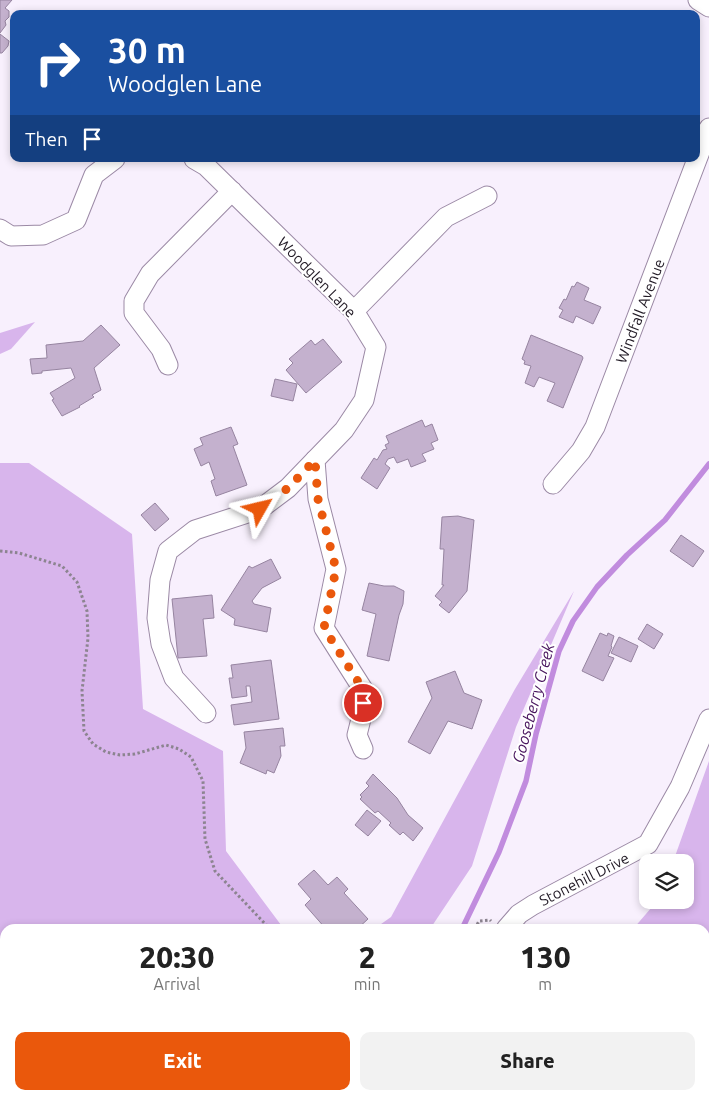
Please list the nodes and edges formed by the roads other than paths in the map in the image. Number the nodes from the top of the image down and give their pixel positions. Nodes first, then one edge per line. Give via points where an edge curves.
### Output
1 (698, 0) edge
2 (709, 7) edge
3 (709, 128) edge
4 (111, 162) edge
5 (204, 162) edge
6 (703, 166) edge
7 (232, 192) junction
8 (487, 196) dead end
9 (0, 229) edge
10 (354, 312) junction
11 (168, 365) dead end
12 (315, 460) junction
13 (553, 484) dead end
14 (206, 713) dead end
15 (709, 719) edge
16 (363, 749) dead end
17 (510, 924) edge

1 - 2 street
3 - 6 street, Windfall Avenue
4 - 9 street via 94,175 76,220 43,235 11,236
5 - 7 street, Woodglen Lane
6 - 13 street, Windfall Avenue via 595,427
7 - 10 street, Woodglen Lane
7 - 11 street via 150,274 134,302 134,313 161,349
8 - 10 street via 446,217
10 - 12 street, Woodglen Lane via 376,347 364,400 344,430
12 - 14 street, Woodglen Lane via 288,488 260,509 195,530 168,551 160,580 157,618 161,644 174,678
12 - 16 street via 318,499 336,569 324,628 364,691 356,735
15 - 17 street, Stonehill Drive via 680,787 648,844 533,905

